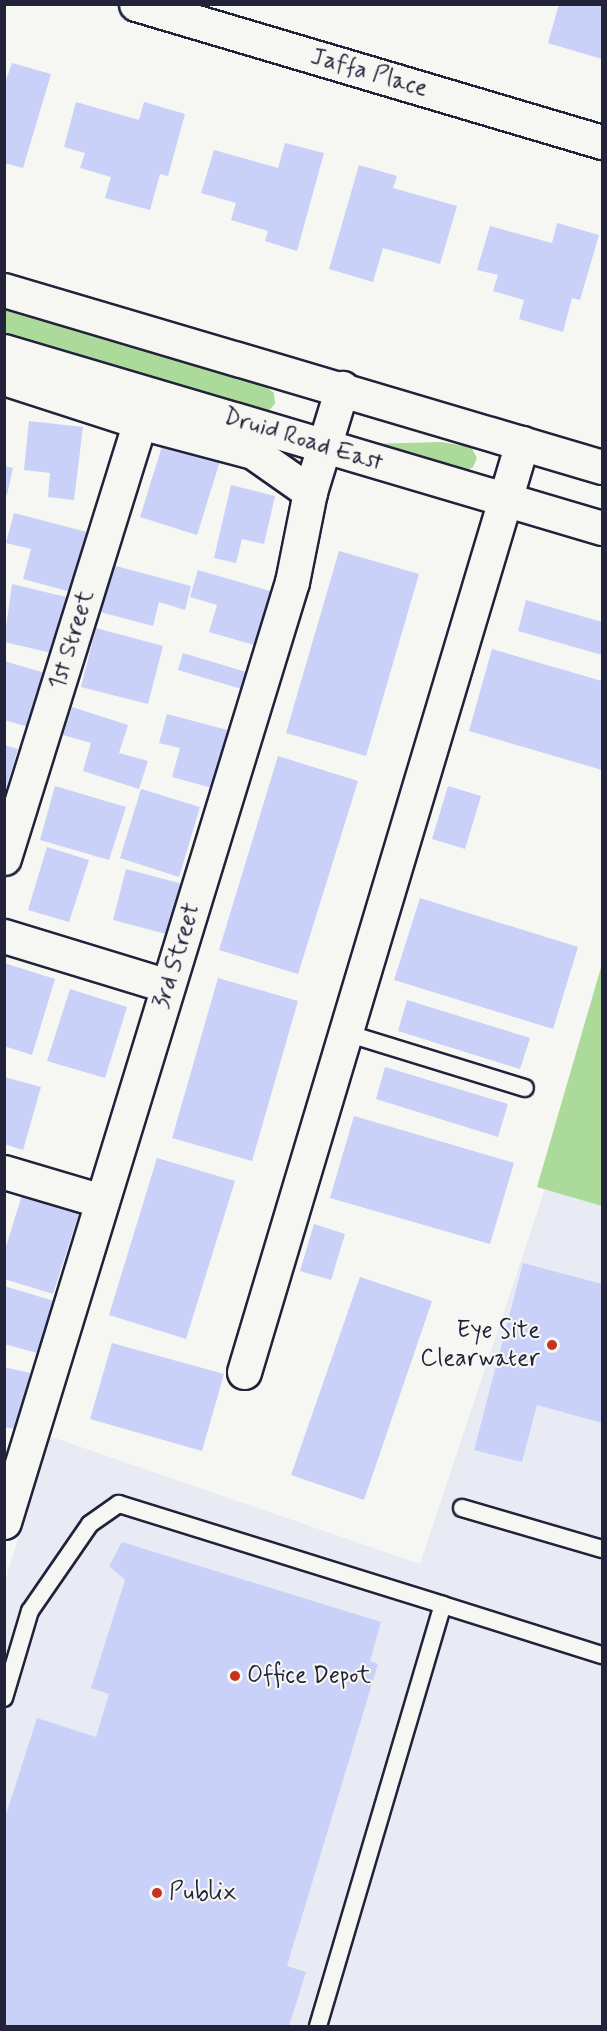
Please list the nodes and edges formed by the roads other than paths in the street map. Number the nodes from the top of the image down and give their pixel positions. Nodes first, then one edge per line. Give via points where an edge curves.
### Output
1 (136, 4) edge
2 (603, 142) edge
3 (4, 290) edge
4 (4, 351) edge
5 (4, 378) edge
6 (342, 388) junction
7 (140, 422) junction
8 (522, 444) junction
9 (324, 446) junction
10 (603, 467) edge
11 (310, 492) junction
12 (505, 500) junction
13 (603, 528) edge
14 (4, 858) edge
15 (4, 936) edge
16 (168, 986) junction
17 (346, 1034) junction
18 (525, 1088) dead end
19 (4, 1172) edge
20 (102, 1201) junction
21 (244, 1372) dead end
22 (462, 1508) dead end
23 (4, 1522) edge
24 (603, 1550) edge
25 (443, 1605) junction
26 (603, 1655) edge
27 (4, 1698) edge
28 (318, 2026) edge

1 - 2 street, Jaffa Place
3 - 6 street
4 - 9 street, Druid Road East
5 - 7 street
6 - 8 street
6 - 9 street, 3rd Street
7 - 11 street via 252,452
7 - 14 street, 1st Street
8 - 10 street
8 - 12 street
9 - 11 street, 3rd Street
9 - 12 street, Druid Road East
11 - 16 street, 3rd Street via 291,582
12 - 13 street, Druid Road East
12 - 17 street
15 - 16 street
16 - 20 street, 3rd Street
17 - 18 lane
17 - 21 street
19 - 20 street
20 - 23 street, 3rd Street
22 - 24 lane
25 - 26 lane
25 - 27 lane via 119,1504 90,1524 30,1611
25 - 28 lane

